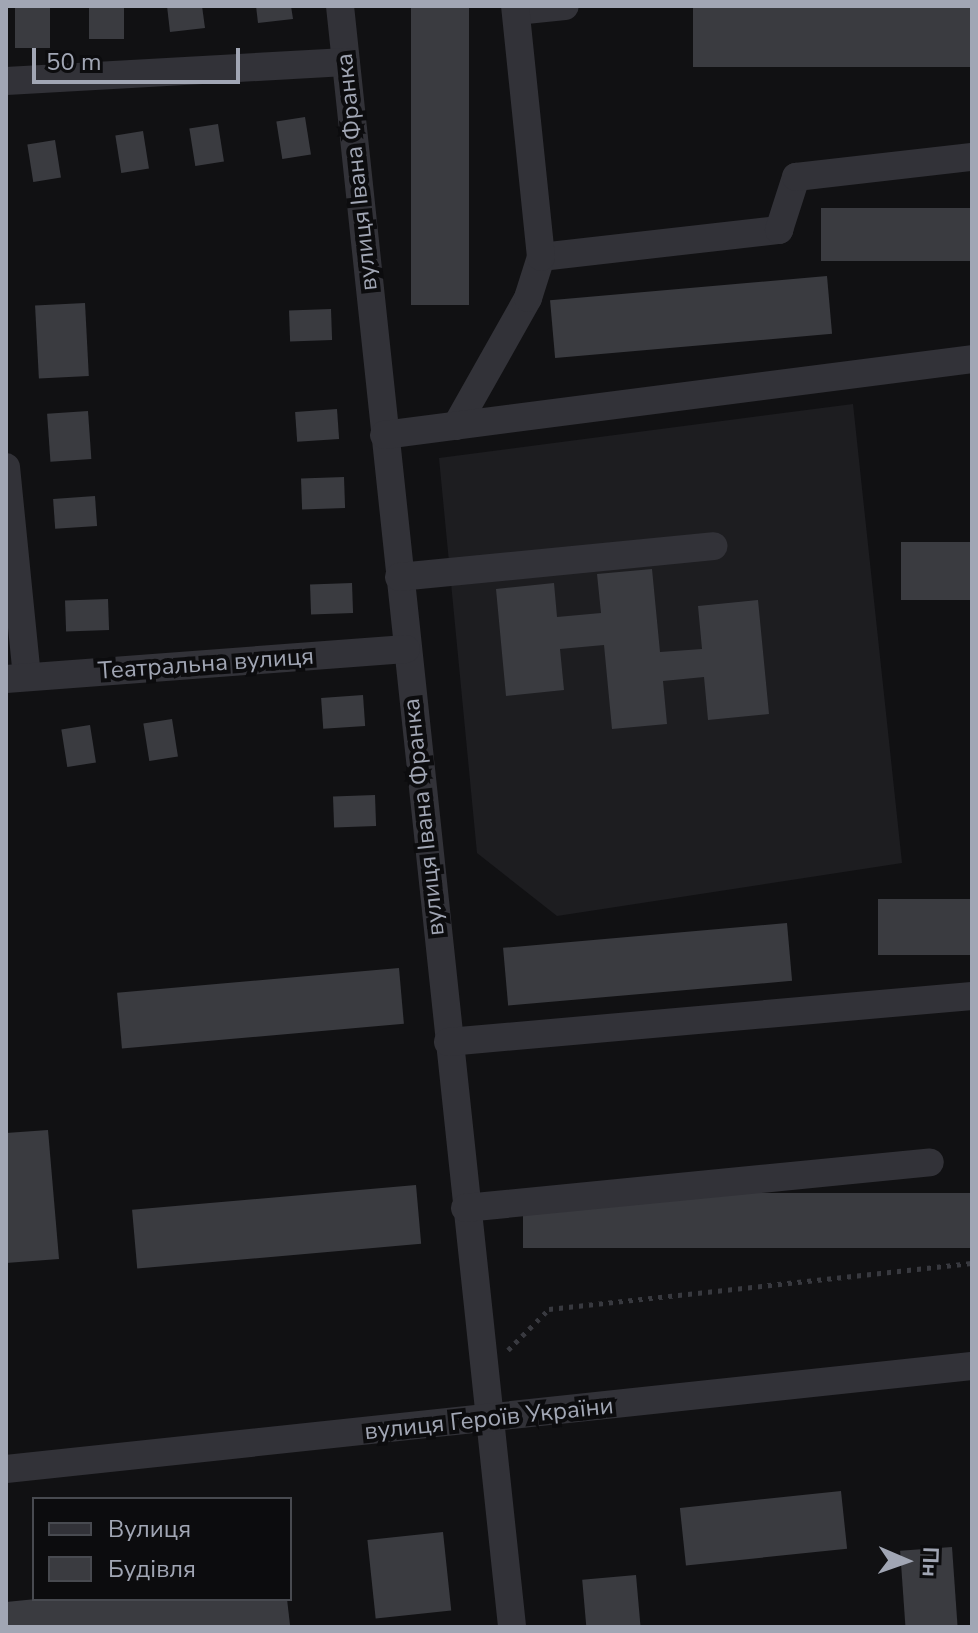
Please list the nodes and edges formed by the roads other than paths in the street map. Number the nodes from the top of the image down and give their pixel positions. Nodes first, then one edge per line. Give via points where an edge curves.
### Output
1 (340, 6) edge
2 (565, 6) edge
3 (516, 9) edge
4 (345, 62) junction
5 (6, 81) edge
6 (972, 157) edge
7 (541, 257) junction
8 (972, 359) edge
9 (456, 426) junction
10 (384, 435) junction
11 (6, 467) edge
12 (713, 546) dead end
13 (399, 577) junction
14 (406, 649) junction
15 (16, 678) edge
16 (972, 996) edge
17 (448, 1042) junction
18 (930, 1162) dead end
19 (465, 1208) junction
20 (972, 1366) edge
21 (487, 1420) junction
22 (6, 1469) edge
23 (512, 1627) edge

1 - 4 street, вулиця Івана Франка
2 - 3 street
3 - 7 street
4 - 5 street
4 - 10 street, вулиця Івана Франка
6 - 7 street via 796,177 779,230
7 - 9 street via 528,298
8 - 9 street
9 - 10 street
10 - 13 street, вулиця Івана Франка
11 - 15 street
12 - 13 street
13 - 14 street, вулиця Івана Франка
14 - 15 street, Театральна вулиця
14 - 17 street, вулиця Івана Франка
16 - 17 street
17 - 19 street, вулиця Івана Франка
18 - 19 street
19 - 21 street, вулиця Івана Франка
20 - 21 street, вулиця Героїв України
21 - 22 street, вулиця Героїв України
21 - 23 street, вулиця Івана Франка

